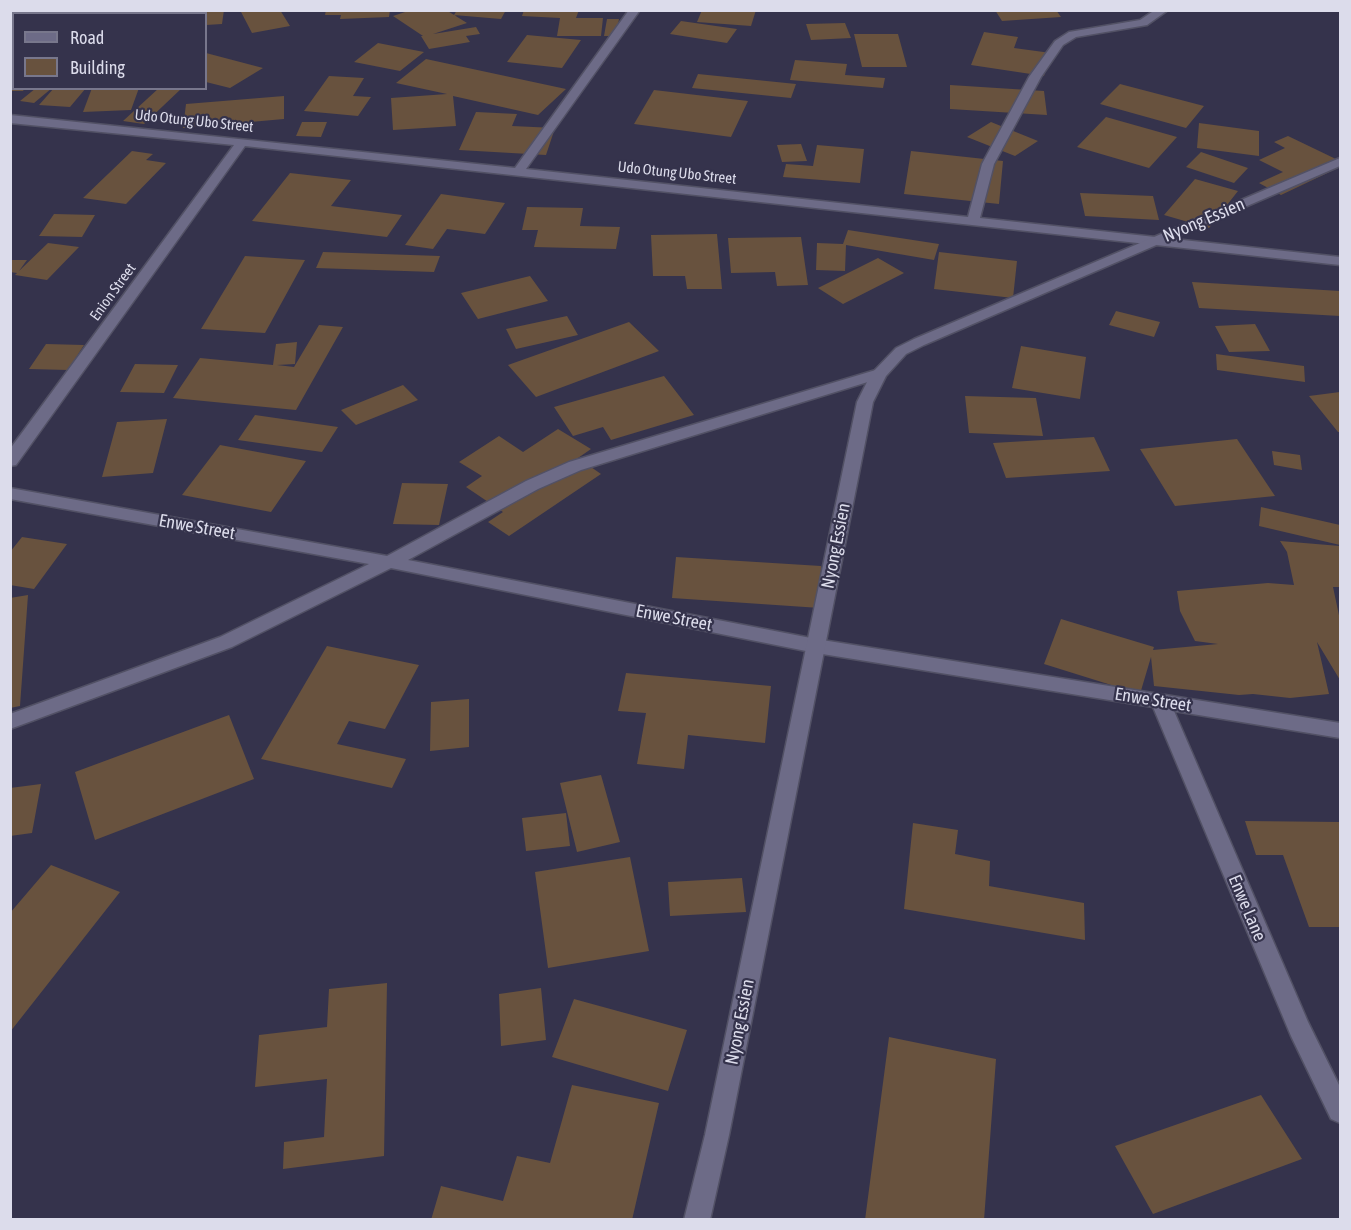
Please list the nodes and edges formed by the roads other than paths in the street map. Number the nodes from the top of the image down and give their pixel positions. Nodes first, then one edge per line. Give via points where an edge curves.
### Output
1 (635, 10) edge
2 (1163, 10) edge
3 (10, 119) edge
4 (242, 142) junction
5 (1341, 162) edge
6 (518, 172) junction
7 (973, 221) junction
8 (1155, 241) junction
9 (1341, 261) edge
10 (879, 374) junction
11 (10, 461) edge
12 (10, 493) edge
13 (389, 562) junction
14 (816, 646) junction
15 (1160, 701) junction
16 (10, 722) edge
17 (1341, 730) edge
18 (1341, 1111) edge
19 (697, 1220) edge

1 - 6 street
2 - 7 street via 1143,22 1073,34 1059,43 1035,77 988,164
3 - 4 street, Udo Otung Ubo Street
4 - 6 street, Udo Otung Ubo Street
4 - 11 street, Enion Street
5 - 8 street, Nyong Essien
6 - 7 street, Udo Otung Ubo Street
7 - 8 street, Udo Otung Ubo Street
8 - 9 street, Udo Otung Ubo Street
8 - 10 street, Nyong Essien via 919,342 901,351
10 - 13 street via 575,466
10 - 14 street, Nyong Essien via 865,402
12 - 13 street, Enwe Street
13 - 14 street, Enwe Street
13 - 16 street via 226,642
14 - 15 street, Enwe Street
14 - 19 street, Nyong Essien
15 - 17 street, Enwe Street
15 - 18 street, Enwe Lane via 1299,1028

